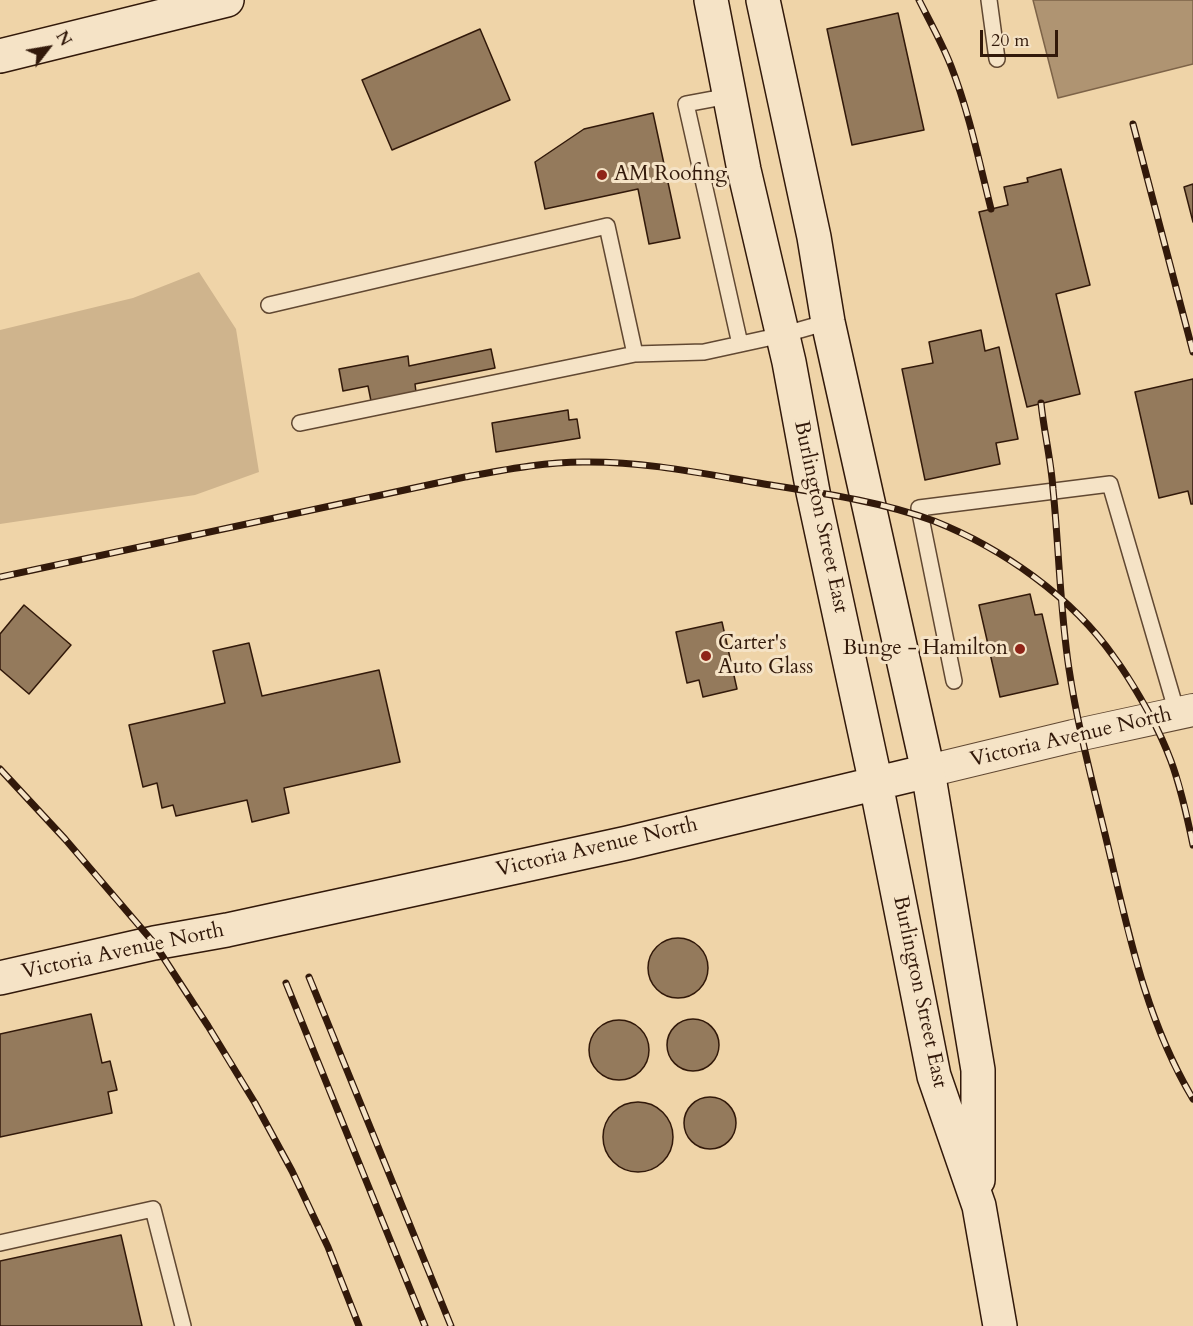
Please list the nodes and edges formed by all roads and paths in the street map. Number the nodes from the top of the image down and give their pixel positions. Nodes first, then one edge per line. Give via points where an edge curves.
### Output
1 (711, 0) edge
2 (763, 0) edge
3 (989, 0) edge
4 (210, 2) edge
5 (0, 56) edge
6 (997, 59) dead end
7 (729, 96) junction
8 (269, 305) dead end
9 (828, 322) junction
10 (782, 335) junction
11 (740, 344) junction
12 (635, 354) junction
13 (300, 423) dead end
14 (954, 681) dead end
15 (1185, 711) edge
16 (928, 771) junction
17 (876, 783) junction
18 (0, 978) edge
19 (979, 1206) junction
20 (0, 1243) edge
21 (183, 1326) edge
22 (1000, 1326) edge

1 - 7 main road, Burlington Street East
2 - 9 main road, Burlington Street East via 814,237
3 - 6 lane
4 - 5 main road
7 - 10 main road, Burlington Street East
7 - 11 lane via 686,105
8 - 12 lane via 607,226
9 - 10 lane
9 - 16 main road, Burlington Street East
10 - 11 lane
10 - 17 main road, Burlington Street East
11 - 12 lane via 704,352
12 - 13 lane
14 - 15 lane via 919,508 1110,484
15 - 16 street, Victoria Avenue North
16 - 17 main road, Victoria Avenue North
16 - 19 main road, Burlington Street East via 978,1070
17 - 18 main road, Victoria Avenue North via 627,843
17 - 19 main road, Burlington Street East via 934,1076
19 - 22 main road, Burlington Street East
20 - 21 lane via 153,1209

